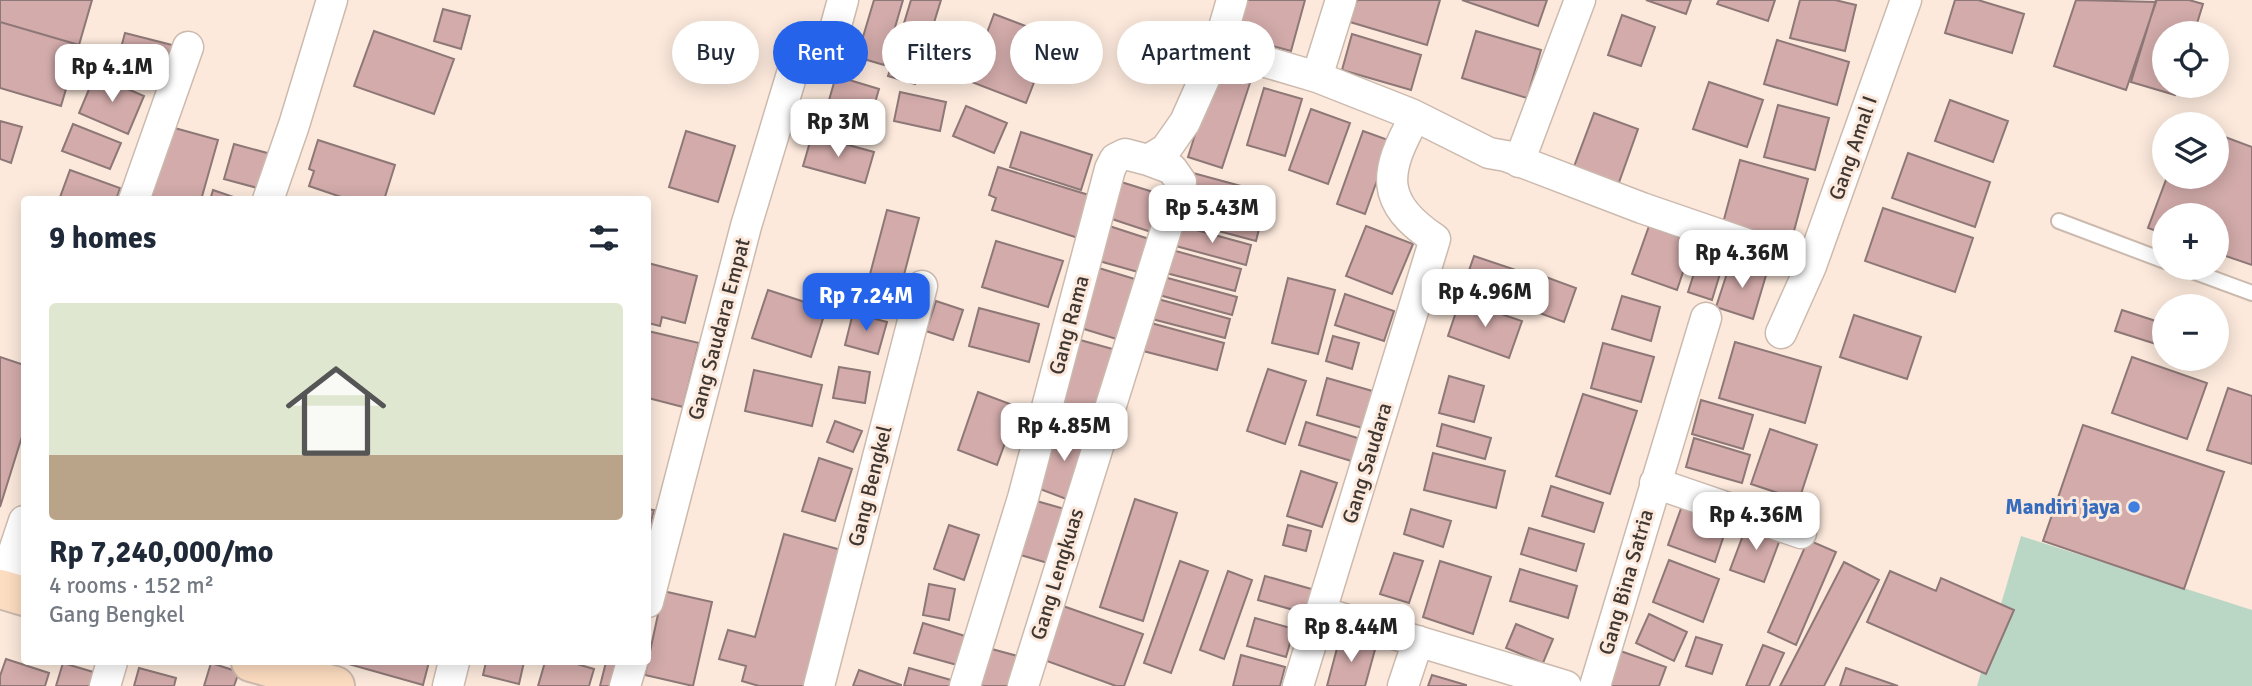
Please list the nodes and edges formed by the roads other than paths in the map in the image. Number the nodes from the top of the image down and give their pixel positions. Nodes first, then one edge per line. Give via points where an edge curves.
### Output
1 (332, 0) edge
2 (843, 0) edge
3 (1232, 0) edge
4 (1341, 0) edge
5 (1580, 0) edge
6 (1906, 0) edge
7 (837, 21) edge
8 (1226, 21) edge
9 (188, 47) dead end
10 (1275, 64) edge
11 (1317, 77) junction
12 (789, 84) edge
13 (1202, 84) edge
14 (1415, 117) junction
15 (1148, 160) junction
16 (1519, 162) junction
17 (135, 196) edge
18 (269, 196) edge
19 (2059, 222) dead end
20 (2152, 256) edge
21 (1811, 266) junction
22 (2217, 280) edge
23 (922, 286) dead end
24 (2252, 293) edge
25 (1706, 317) dead end
26 (1781, 333) dead end
27 (1655, 482) junction
28 (1801, 533) dead end
29 (21, 535) edge
30 (651, 590) edge
31 (9, 592) edge
32 (1321, 612) junction
33 (1418, 641) junction
34 (111, 665) edge
35 (262, 665) edge
36 (453, 665) edge
37 (631, 665) edge
38 (105, 686) edge
39 (335, 686) edge
40 (448, 686) edge
41 (625, 686) edge
42 (819, 686) edge
43 (965, 686) edge
44 (1023, 686) edge
45 (1298, 686) edge
46 (1403, 686) edge
47 (1566, 686) edge
48 (1595, 686) edge

1 - 18 street
2 - 7 street
3 - 8 street
4 - 11 street
5 - 16 street
6 - 21 street, Gang Amal I
9 - 17 street
10 - 11 street
11 - 14 street
12 - 30 street, Gang Saudara Empat via 746,226
13 - 15 street via 1185,122 1166,149
14 - 16 street via 1489,153
14 - 32 street, Gang Saudara via 1392,173 1394,198 1418,228 1435,239
15 - 43 street, Gang Rama via 1125,154 1115,159 1110,169 1023,498
15 - 44 street, Gang Lengkuas via 1172,169 1181,182 1179,192
16 - 21 street
19 - 20 lane
21 - 26 street, Gang Amal I
22 - 24 lane
23 - 42 street, Gang Bengkel
25 - 27 street, Gang Bina Satria
27 - 28 street
27 - 48 street, Gang Bina Satria
29 - 31 street
32 - 33 street
32 - 45 street, Gang Saudara
33 - 46 street
33 - 47 street
34 - 38 street
35 - 39 main road
36 - 40 street
37 - 41 street

